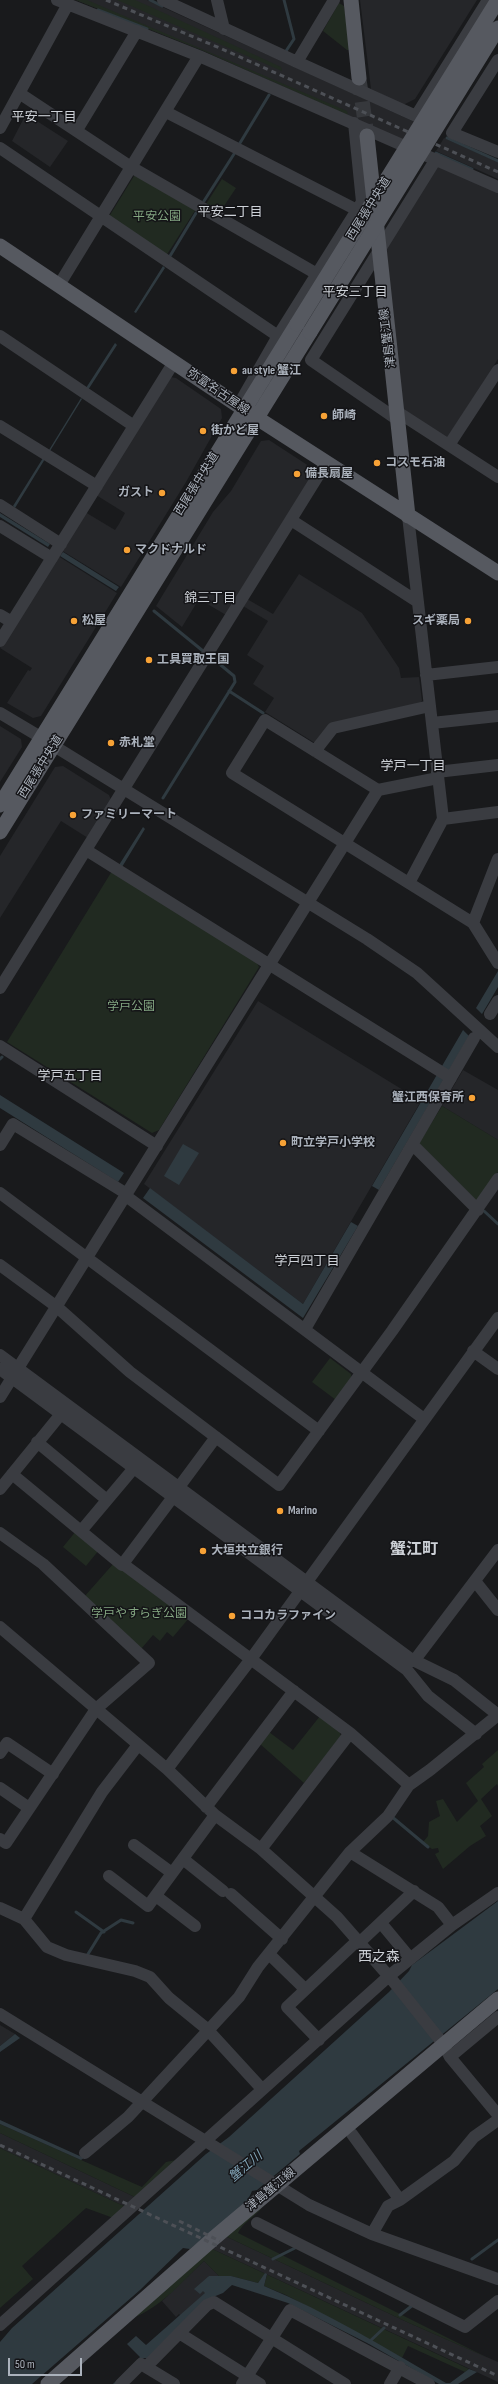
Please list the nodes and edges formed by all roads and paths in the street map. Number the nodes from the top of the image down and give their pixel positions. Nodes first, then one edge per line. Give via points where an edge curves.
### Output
1 (163, 0) edge
2 (217, 0) edge
3 (334, 0) edge
4 (351, 0) edge
5 (488, 0) edge
6 (498, 0) edge
7 (62, 2) edge
8 (498, 28) edge
9 (224, 29) junction
10 (137, 31) junction
11 (199, 56) junction
12 (498, 60) edge
13 (297, 62) junction
14 (359, 78) tunnel mouth
15 (19, 93) junction
16 (166, 112) junction
17 (354, 124) junction
18 (0, 128) edge
19 (77, 130) junction
20 (367, 136) tunnel mouth
21 (0, 148) edge
22 (498, 152) edge
23 (436, 158) junction
24 (131, 167) junction
25 (498, 187) edge
26 (356, 210) junction
27 (101, 218) junction
28 (0, 246) edge
29 (378, 251) junction
30 (317, 274) junction
31 (59, 285) junction
32 (304, 328) junction
33 (278, 336) junction
34 (1, 339) edge
35 (174, 362) junction
36 (498, 370) edge
37 (495, 383) edge
38 (241, 407) junction
39 (397, 416) junction
40 (257, 418) junction
41 (0, 426) edge
42 (134, 426) junction
43 (449, 445) junction
44 (326, 463) junction
45 (498, 477) edge
46 (97, 486) junction
47 (0, 505) edge
48 (408, 516) junction
49 (291, 520) junction
50 (0, 526) edge
51 (61, 544) junction
52 (52, 558) junction
53 (498, 573) edge
54 (418, 602) junction
55 (0, 615) edge
56 (12, 622) junction
57 (0, 641) edge
58 (498, 667) edge
59 (426, 674) junction
60 (430, 706) junction
61 (0, 712) edge
62 (498, 716) edge
63 (432, 723) junction
64 (48, 742) junction
65 (315, 751) junction
66 (498, 765) edge
67 (438, 775) junction
68 (124, 788) junction
69 (378, 790) junction
70 (0, 805) edge
71 (498, 812) edge
72 (443, 819) junction
73 (0, 832) edge
74 (346, 843) junction
75 (86, 850) junction
76 (498, 859) edge
77 (409, 883) junction
78 (308, 904) junction
79 (473, 923) junction
80 (498, 962) edge
81 (270, 965) junction
82 (0, 988) edge
83 (498, 1001) edge
84 (490, 1014) dead end
85 (474, 1038) dead end
86 (0, 1046) edge
87 (498, 1047) edge
88 (445, 1075) junction
89 (0, 1145) edge
90 (413, 1145) junction
91 (157, 1146) junction
92 (498, 1179) edge
93 (0, 1192) edge
94 (126, 1195) junction
95 (478, 1210) junction
96 (87, 1258) junction
97 (0, 1265) edge
98 (57, 1307) junction
99 (498, 1318) edge
100 (305, 1329) junction
101 (473, 1351) junction
102 (0, 1355) edge
103 (0, 1369) edge
104 (498, 1370) edge
105 (16, 1373) junction
106 (362, 1373) junction
107 (0, 1397) edge
108 (61, 1414) junction
109 (424, 1419) junction
110 (319, 1430) junction
111 (216, 1437) junction
112 (37, 1442) junction
113 (134, 1468) junction
114 (12, 1474) junction
115 (0, 1489) edge
116 (176, 1492) junction
117 (107, 1500) junction
118 (81, 1531) junction
119 (0, 1533) edge
120 (498, 1550) edge
121 (123, 1564) junction
122 (475, 1581) junction
123 (304, 1587) junction
124 (498, 1610) edge
125 (0, 1627) edge
126 (251, 1659) junction
127 (410, 1663) junction
128 (294, 1691) junction
129 (96, 1709) junction
130 (498, 1715) edge
131 (350, 1733) junction
132 (476, 1734) junction
133 (138, 1745) junction
134 (0, 1753) edge
135 (167, 1770) junction
136 (53, 1774) junction
137 (409, 1785) junction
138 (0, 1788) edge
139 (206, 1807) junction
140 (29, 1808) junction
141 (215, 1815) junction
142 (0, 1839) edge
143 (134, 1845) dead end
144 (261, 1849) junction
145 (350, 1852) junction
146 (183, 1859) junction
147 (172, 1874) junction
148 (109, 1876) dead end
149 (414, 1892) junction
150 (498, 1893) edge
151 (156, 1896) junction
152 (315, 1897) junction
153 (0, 1908) edge
154 (24, 1919) junction
155 (381, 1923) junction
156 (452, 1925) junction
157 (195, 1926) dead end
158 (282, 1939) junction
159 (358, 1942) junction
160 (269, 1954) junction
161 (410, 1958) junction
162 (391, 1979) junction
163 (305, 1990) junction
164 (498, 1999) edge
165 (0, 2014) edge
166 (498, 2017) edge
167 (207, 2029) junction
168 (319, 2040) junction
169 (445, 2048) junction
170 (262, 2089) junction
171 (142, 2101) junction
172 (498, 2115) edge
173 (498, 2120) edge
174 (352, 2134) dead end
175 (207, 2142) junction
176 (85, 2153) dead end
177 (273, 2184) junction
178 (400, 2200) junction
179 (257, 2223) dead end
180 (372, 2234) junction
181 (498, 2279) edge
182 (498, 2301) edge
183 (0, 2325) edge
184 (179, 2333) junction
185 (272, 2338) junction
186 (146, 2367) junction
187 (400, 2368) junction
188 (244, 2380) edge
189 (48, 2384) edge
190 (120, 2384) edge
191 (174, 2384) edge
192 (260, 2384) edge
193 (345, 2384) edge
194 (390, 2384) edge
195 (429, 2384) edge

1 - 9 street
2 - 9 street
3 - 13 street
4 - 14 main road
5 - 13 street via 416,116
6 - 32 main road, 西尾張中央道, bridge
7 - 10 street
7 - 15 street
8 - 32 main road, 西尾張中央道, bridge
9 - 13 street
10 - 11 street
10 - 19 street
11 - 16 street
11 - 17 street
12 - 22 street via 452,133
15 - 18 street
15 - 19 street
16 - 24 street
16 - 26 street
17 - 23 street
17 - 26 street via 362,202
19 - 24 street
20 - 29 main road, 津島蟹江線
21 - 27 street
23 - 25 street
23 - 29 street
24 - 27 street
24 - 30 street
26 - 30 street
27 - 31 street
27 - 33 street
28 - 31 main road, 弥富名古屋線
29 - 39 main road, 津島蟹江線
29 - 39 street via 311,360
30 - 33 street
31 - 35 main road, 弥富名古屋線
32 - 38 main road, 西尾張中央道
32 - 40 main road, 西尾張中央道
33 - 38 street
34 - 42 street
35 - 38 main road, 弥富名古屋線
35 - 42 street
36 - 37 street
37 - 43 street
38 - 40 main road, 弥富名古屋線
38 - 64 main road, 西尾張中央道
39 - 43 street
39 - 48 main road, 津島蟹江線
40 - 44 main road, 弥富名古屋線
40 - 64 main road, 西尾張中央道
41 - 46 street
42 - 46 street
43 - 45 street
44 - 48 main road, 弥富名古屋線
44 - 49 street
46 - 51 street
47 - 51 street
48 - 53 main road, 弥富名古屋線
48 - 54 street
49 - 54 street
49 - 68 street
50 - 52 street
51 - 52 street
52 - 56 street
54 - 59 street
55 - 56 street
56 - 57 street
58 - 59 street
59 - 60 street
60 - 63 street
60 - 65 street via 333,728
61 - 64 street
62 - 63 street
63 - 67 street
64 - 68 street
64 - 70 main road, 西尾張中央道
64 - 73 main road, 西尾張中央道
65 - 69 street
65 - 74 street via 265,720 232,773
66 - 67 street
67 - 69 street
67 - 72 street
68 - 75 street
68 - 78 street
69 - 74 street
71 - 72 street
72 - 77 street
74 - 77 street
74 - 78 street
75 - 81 street
75 - 82 street
76 - 79 street
77 - 79 street
78 - 81 street
78 - 87 street via 417,973
79 - 80 street
81 - 88 street
81 - 91 street
83 - 84 street
85 - 88 street
86 - 91 street
88 - 90 street
89 - 94 street via 13,1124
90 - 95 street
90 - 100 street
91 - 94 street
92 - 95 street
93 - 96 street
94 - 96 street
94 - 100 street
95 - 106 street
96 - 98 street
96 - 110 street
97 - 98 street
98 - 105 street
98 - 111 street via 130,1372
99 - 101 street
100 - 106 street
101 - 104 street
101 - 109 street
102 - 105 street
103 - 105 street
105 - 107 street
105 - 108 street
105 - 116 street
106 - 109 street
106 - 110 street
108 - 112 street
108 - 113 street
109 - 123 street
110 - 111 street via 279,1485
111 - 116 street
112 - 114 street
112 - 117 street
113 - 116 street
113 - 117 street
114 - 115 street
114 - 118 street
116 - 121 street
116 - 123 street
117 - 118 street
118 - 121 street
119 - 129 street via 43,1564 149,1663
120 - 122 street
121 - 126 street
122 - 124 street
122 - 127 street
123 - 126 street
123 - 127 street
125 - 129 street
126 - 128 street
126 - 135 street
127 - 130 street via 454,1680
127 - 132 street via 428,1696
128 - 131 street
128 - 139 street
129 - 133 street
129 - 136 street
130 - 132 street
131 - 137 street
131 - 144 street
132 - 137 street
133 - 135 street
133 - 154 street via 102,1792
134 - 136 street via 7,1743
135 - 139 street
136 - 140 street
137 - 145 street via 388,1816
138 - 140 street
139 - 141 street
140 - 142 street via 6,1843
141 - 144 street
141 - 146 street
143 - 147 street
144 - 152 street
145 - 149 street
145 - 152 street
146 - 147 street
146 - 158 street
147 - 151 street
148 - 151 street via 148,1906
149 - 155 street
149 - 156 street via 438,1907
150 - 156 street
151 - 157 street
152 - 158 street
152 - 159 street
153 - 154 street
154 - 167 street via 48,1947 150,1977 169,1998
155 - 159 street
155 - 161 street
156 - 161 street
158 - 160 street
159 - 162 street
159 - 163 street
160 - 163 street
160 - 167 street via 239,1997
161 - 162 street
162 - 168 street
162 - 169 street
163 - 168 street via 287,2007
164 - 169 main road, 津島蟹江線
165 - 171 street
166 - 169 street
167 - 170 street
167 - 171 street
168 - 170 street
169 - 172 street
169 - 177 main road, 津島蟹江線
170 - 175 street
171 - 175 street
171 - 176 street via 128,2117
173 - 178 street via 474,2137 454,2161
174 - 178 street
175 - 177 street
175 - 183 street
177 - 180 street via 309,2205
177 - 189 main road, 津島蟹江線
178 - 180 street via 388,2206
179 - 182 street via 465,2327
180 - 181 street
184 - 185 street via 207,2305 214,2302
184 - 186 street
184 - 188 street
185 - 187 street via 290,2310
185 - 188 street
185 - 193 street
186 - 190 street via 141,2364
186 - 191 street
187 - 194 street
187 - 195 street
188 - 192 street

